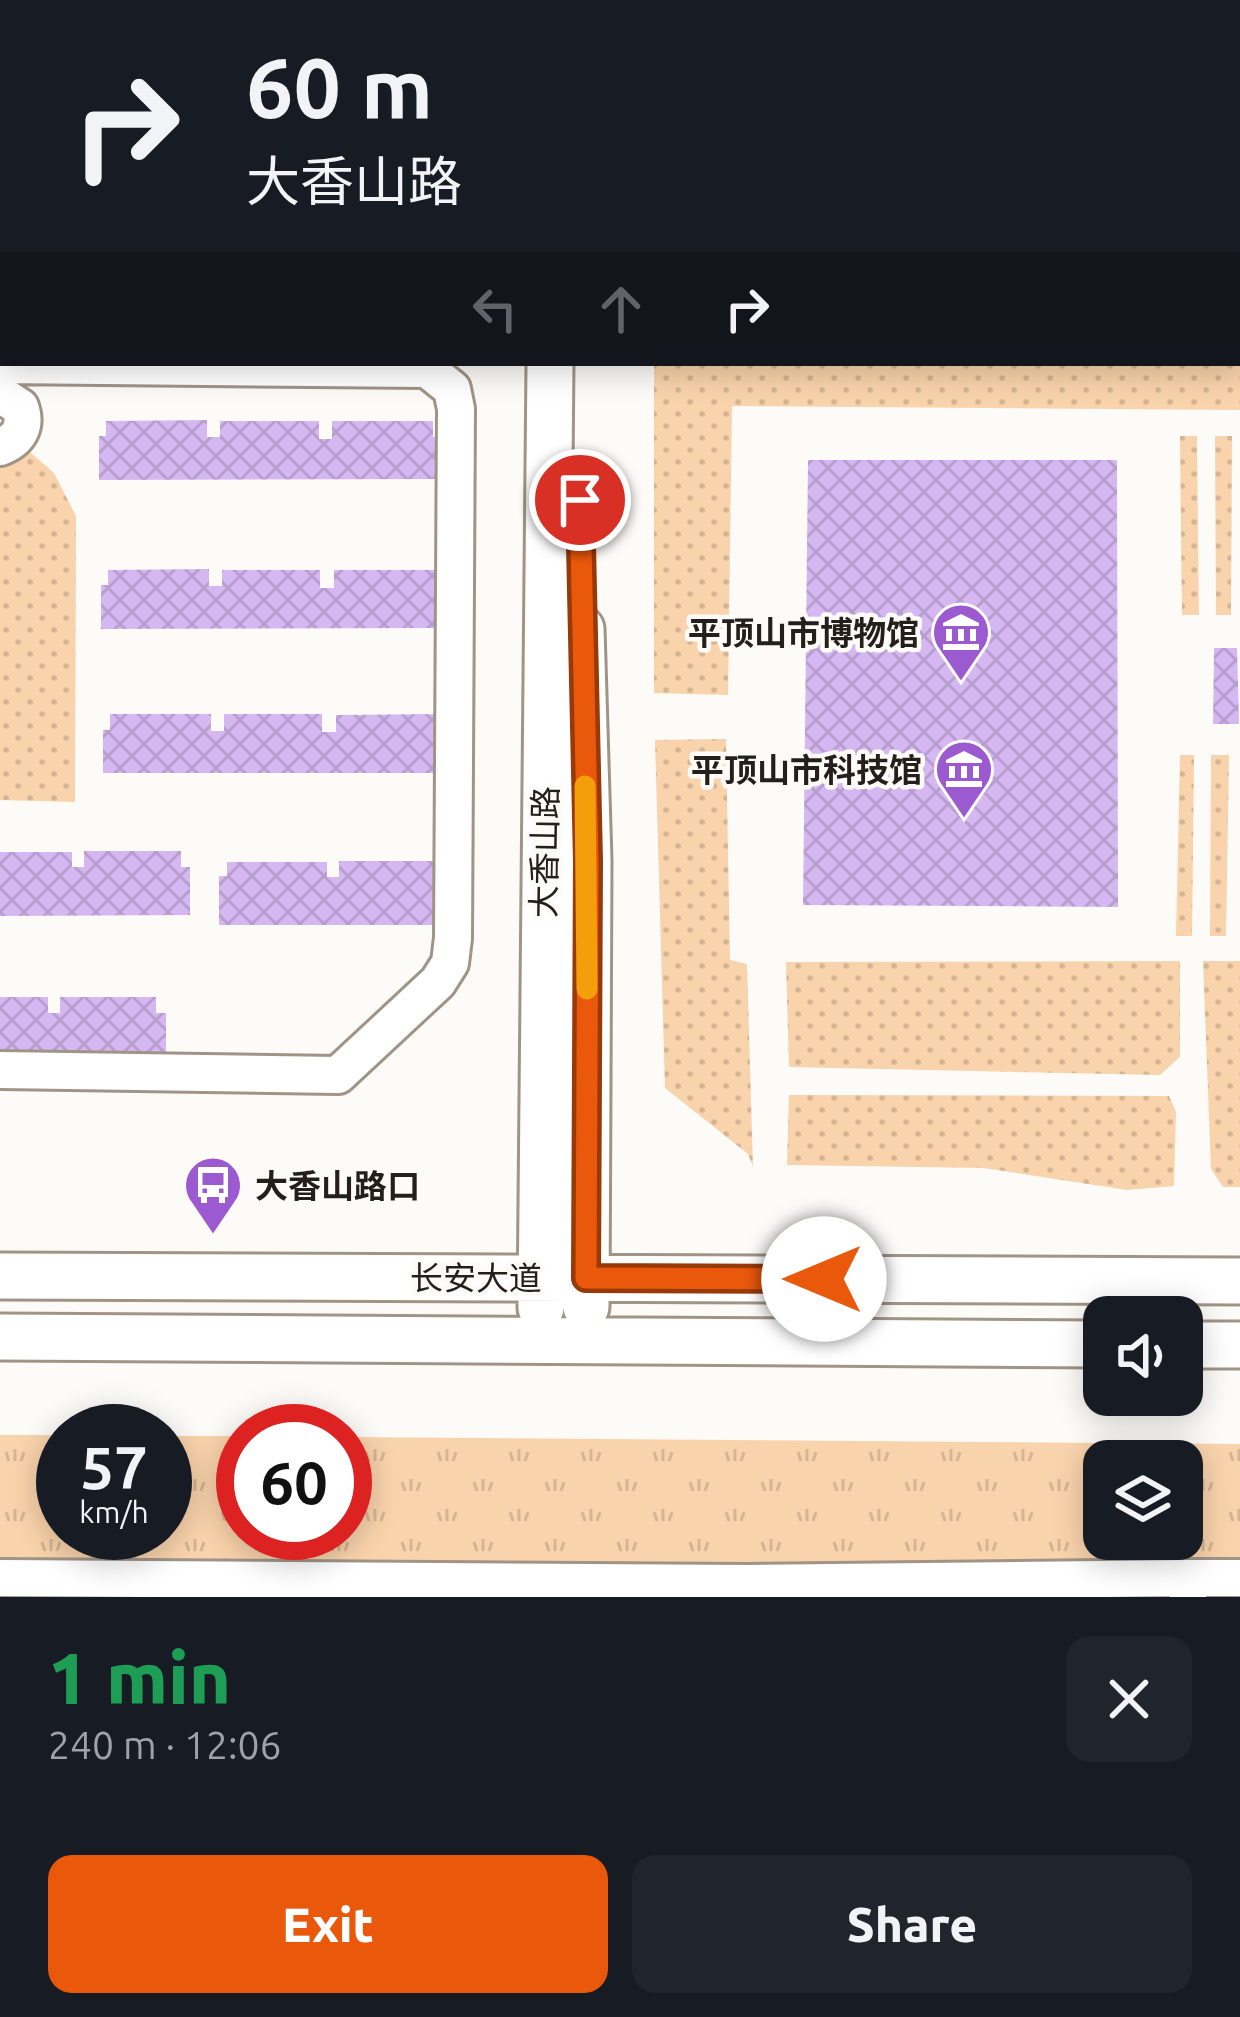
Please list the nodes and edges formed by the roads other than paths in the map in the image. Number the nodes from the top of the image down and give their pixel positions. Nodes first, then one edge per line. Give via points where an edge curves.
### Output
1 (107, 366) edge
2 (550, 366) edge
3 (580, 366) edge
4 (0, 394) edge
5 (0, 447) edge
6 (0, 1070) edge
7 (0, 1276) edge
8 (564, 1277) junction
9 (1240, 1281) edge
10 (0, 1337) edge
11 (563, 1340) junction
12 (1083, 1344) edge
13 (1203, 1345) edge
14 (1240, 1345) edge
15 (0, 1578) edge
16 (1240, 1578) edge
17 (1188, 1587) edge
18 (507, 1590) edge
19 (749, 1590) edge

1 - 6 street via 427,369 452,389 453,938 438,982 338,1076
2 - 8 main road, 大香山路
3 - 8 main road, 大香山路 via 588,861
4 - 5 street via 20,407 23,424
7 - 8 main road, 长安大道
8 - 9 main road, 长安大道
8 - 11 main road, 大香山路
10 - 11 main road, 长安大道
11 - 12 main road, 长安大道
13 - 14 main road
15 - 18 street
16 - 17 street
17 - 19 street
18 - 19 street

